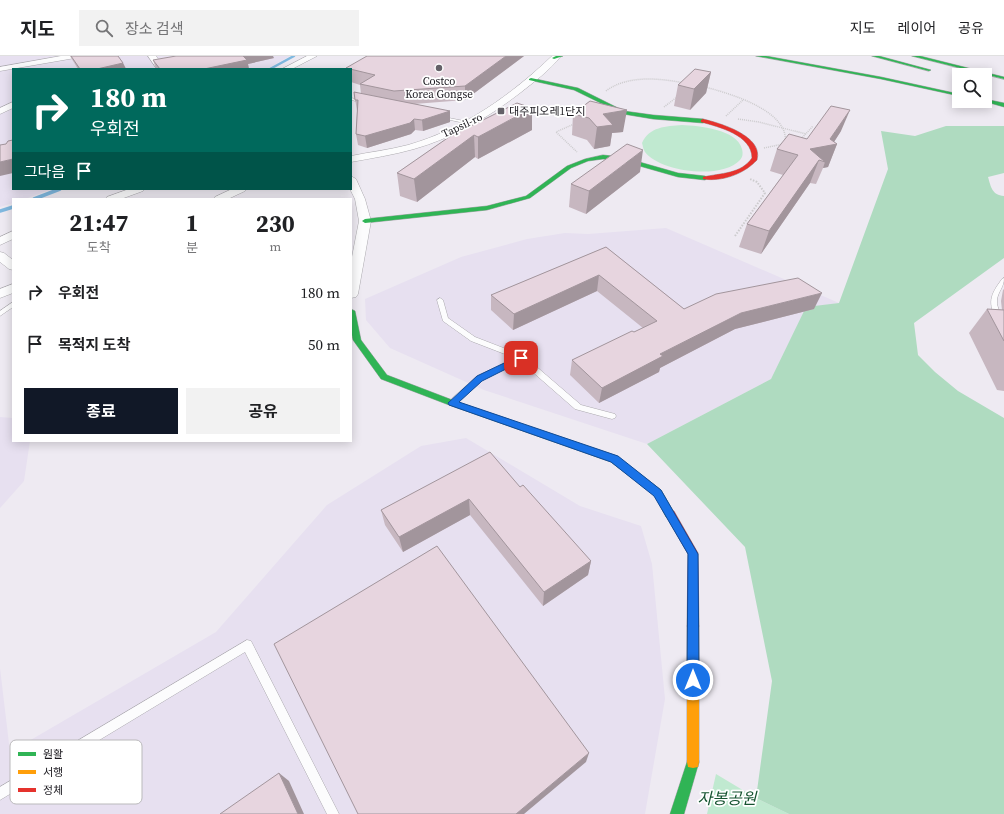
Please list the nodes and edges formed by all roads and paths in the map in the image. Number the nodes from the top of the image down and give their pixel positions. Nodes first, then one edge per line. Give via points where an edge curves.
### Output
1 (75, 56) edge
2 (152, 56) edge
3 (313, 56) edge
4 (750, 56) edge
5 (874, 56) edge
6 (914, 56) edge
7 (557, 57) edge
8 (762, 57) edge
9 (48, 61) junction
10 (51, 68) edge
11 (160, 68) edge
12 (288, 68) edge
13 (0, 69) edge
14 (935, 72) dead end
15 (1004, 78) edge
16 (531, 79) junction
17 (690, 84) edge
18 (705, 87) edge
19 (605, 91) dead end
20 (952, 93) edge
21 (681, 94) edge
22 (352, 99) edge
23 (743, 100) junction
24 (992, 102) edge
25 (373, 103) edge
26 (12, 105) edge
27 (1004, 105) edge
28 (661, 109) dead end
29 (0, 111) edge
30 (432, 115) edge
31 (469, 123) junction
32 (574, 124) edge
33 (813, 126) dead end
34 (783, 128) junction
35 (806, 134) junction
36 (796, 140) edge
37 (791, 142) edge
38 (786, 143) junction
39 (754, 149) junction
40 (352, 159) edge
41 (587, 160) junction
42 (737, 172) junction
43 (352, 181) edge
44 (136, 190) edge
45 (239, 190) edge
46 (115, 198) edge
47 (221, 198) edge
48 (365, 222) junction
49 (12, 236) edge
50 (735, 236) dead end
51 (0, 241) edge
52 (0, 256) edge
53 (12, 265) edge
54 (1004, 280) edge
55 (12, 288) edge
56 (352, 289) edge
57 (0, 294) edge
58 (440, 300) dead end
59 (12, 305) edge
60 (0, 314) edge
61 (352, 317) edge
62 (1004, 322) edge
63 (521, 358) junction
64 (452, 403) junction
65 (612, 416) dead end
66 (90, 740) edge
67 (10, 788) edge
68 (0, 794) edge
69 (333, 814) edge
70 (677, 814) edge

1 - 9 street
2 - 11 street
3 - 12 street
4 - 8 main road
5 - 14 main road
6 - 15 main road
7 - 16 street, Tapsil-ro
8 - 20 main road
9 - 10 street
9 - 13 street
16 - 31 street, Tapsil-ro via 492,110
16 - 39 main road via 577,90 623,112 649,118 703,121 722,126 740,135
17 - 19 path via 642,80 619,83
18 - 23 path
21 - 28 path
22 - 25 lane
23 - 34 path via 754,104
23 - 34 path via 725,117
24 - 27 main road
26 - 29 street
30 - 31 lane
31 - 40 street, Tapsil-ro via 411,147
32 - 41 path via 556,132
33 - 35 path
34 - 35 path
34 - 38 path
35 - 36 path via 802,139
37 - 38 path
38 - 39 path
39 - 42 main road via 755,159 747,168
41 - 42 main road via 603,157 622,159 678,175 704,178
41 - 48 main road via 569,167 528,196 487,208
42 - 50 path via 757,182 765,193
43 - 48 street via 360,199
44 - 46 street
45 - 47 street
48 - 56 street
49 - 51 street
52 - 53 street
54 - 62 lane via 996,290 993,307 1000,320
55 - 57 street
58 - 63 lane via 445,319 473,339
59 - 60 lane
61 - 64 main road via 356,340 384,377
63 - 64 lane via 480,378
63 - 65 lane via 578,407
64 - 70 main road via 614,459 658,493 693,554 693,760
66 - 69 lane via 248,645
67 - 68 lane

